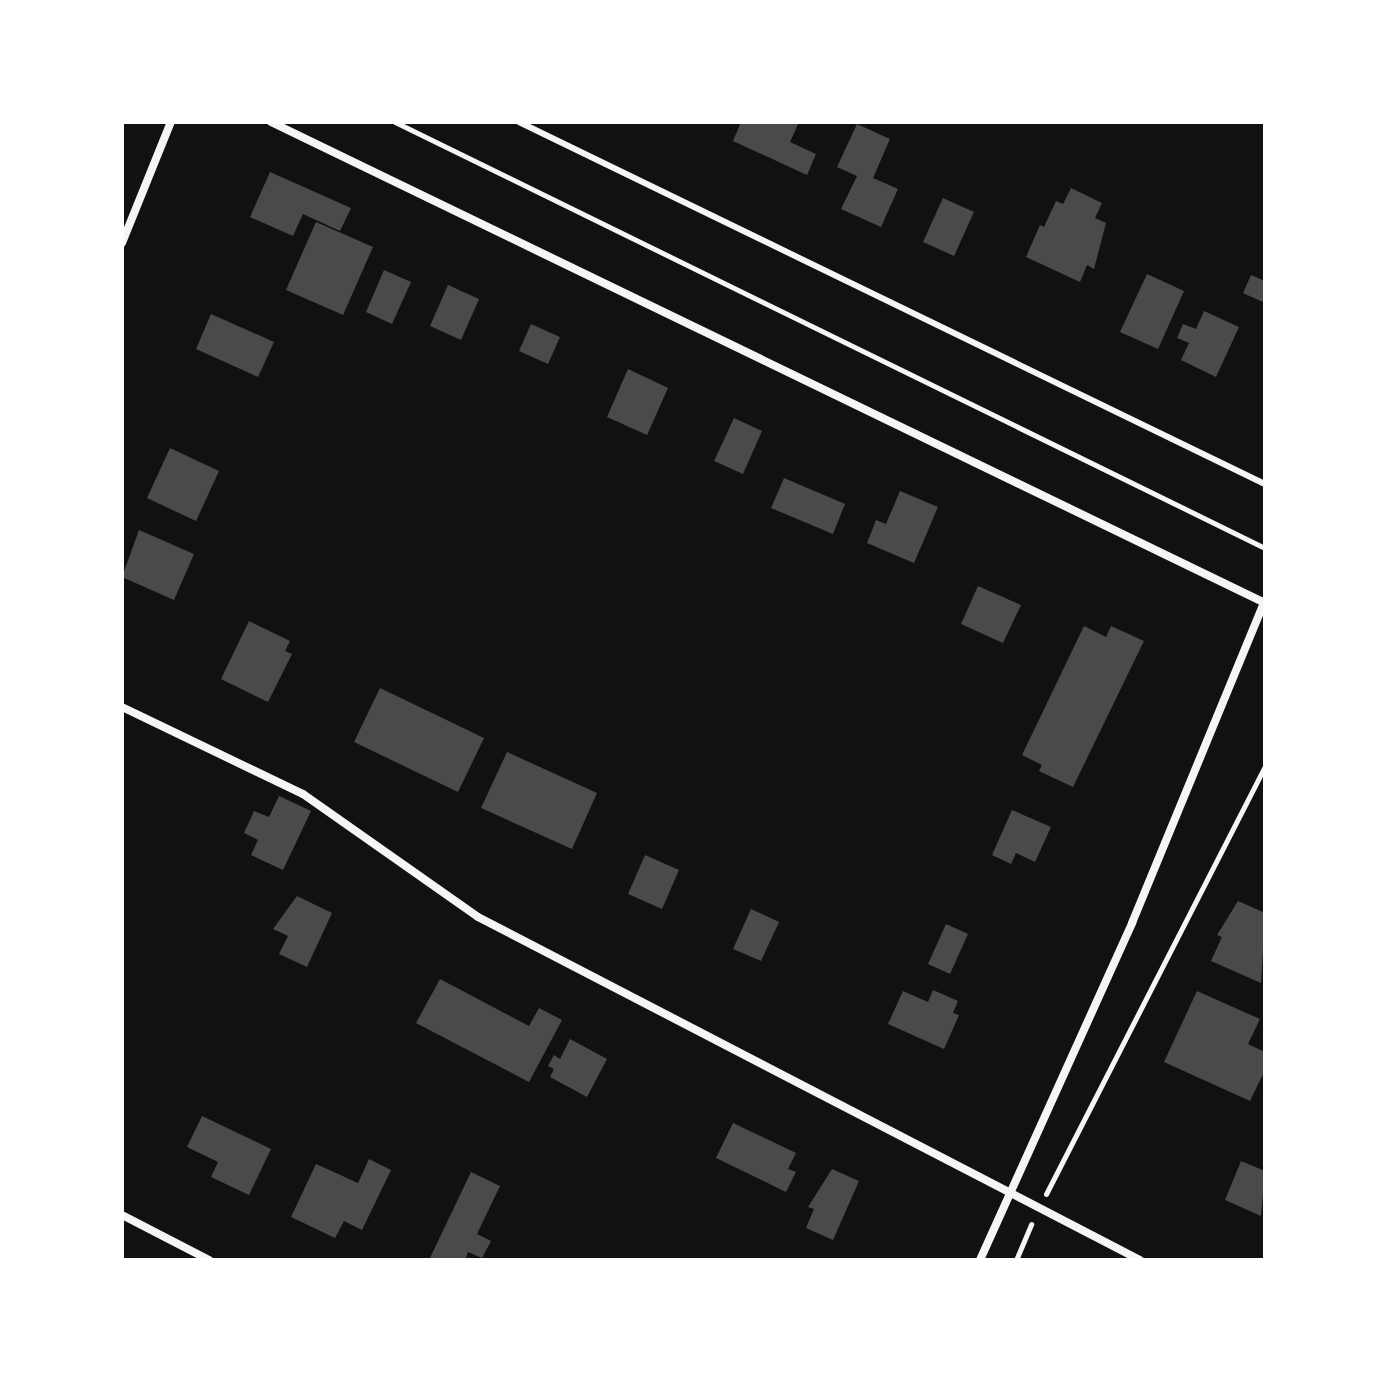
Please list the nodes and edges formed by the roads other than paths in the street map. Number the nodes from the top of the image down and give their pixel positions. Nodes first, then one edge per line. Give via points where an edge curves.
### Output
1 (171, 122) edge
2 (271, 122) edge
3 (519, 122) edge
4 (122, 243) edge
5 (1265, 484) edge
6 (1265, 601) edge
7 (122, 707) edge
8 (1008, 1192) junction
9 (122, 1215) edge
10 (209, 1260) edge
11 (980, 1260) edge
12 (1140, 1260) edge

1 - 4 street
2 - 6 street
3 - 5 lane
6 - 8 street via 1132,923
7 - 8 street via 303,794 478,917
8 - 11 street
8 - 12 street
9 - 10 street

